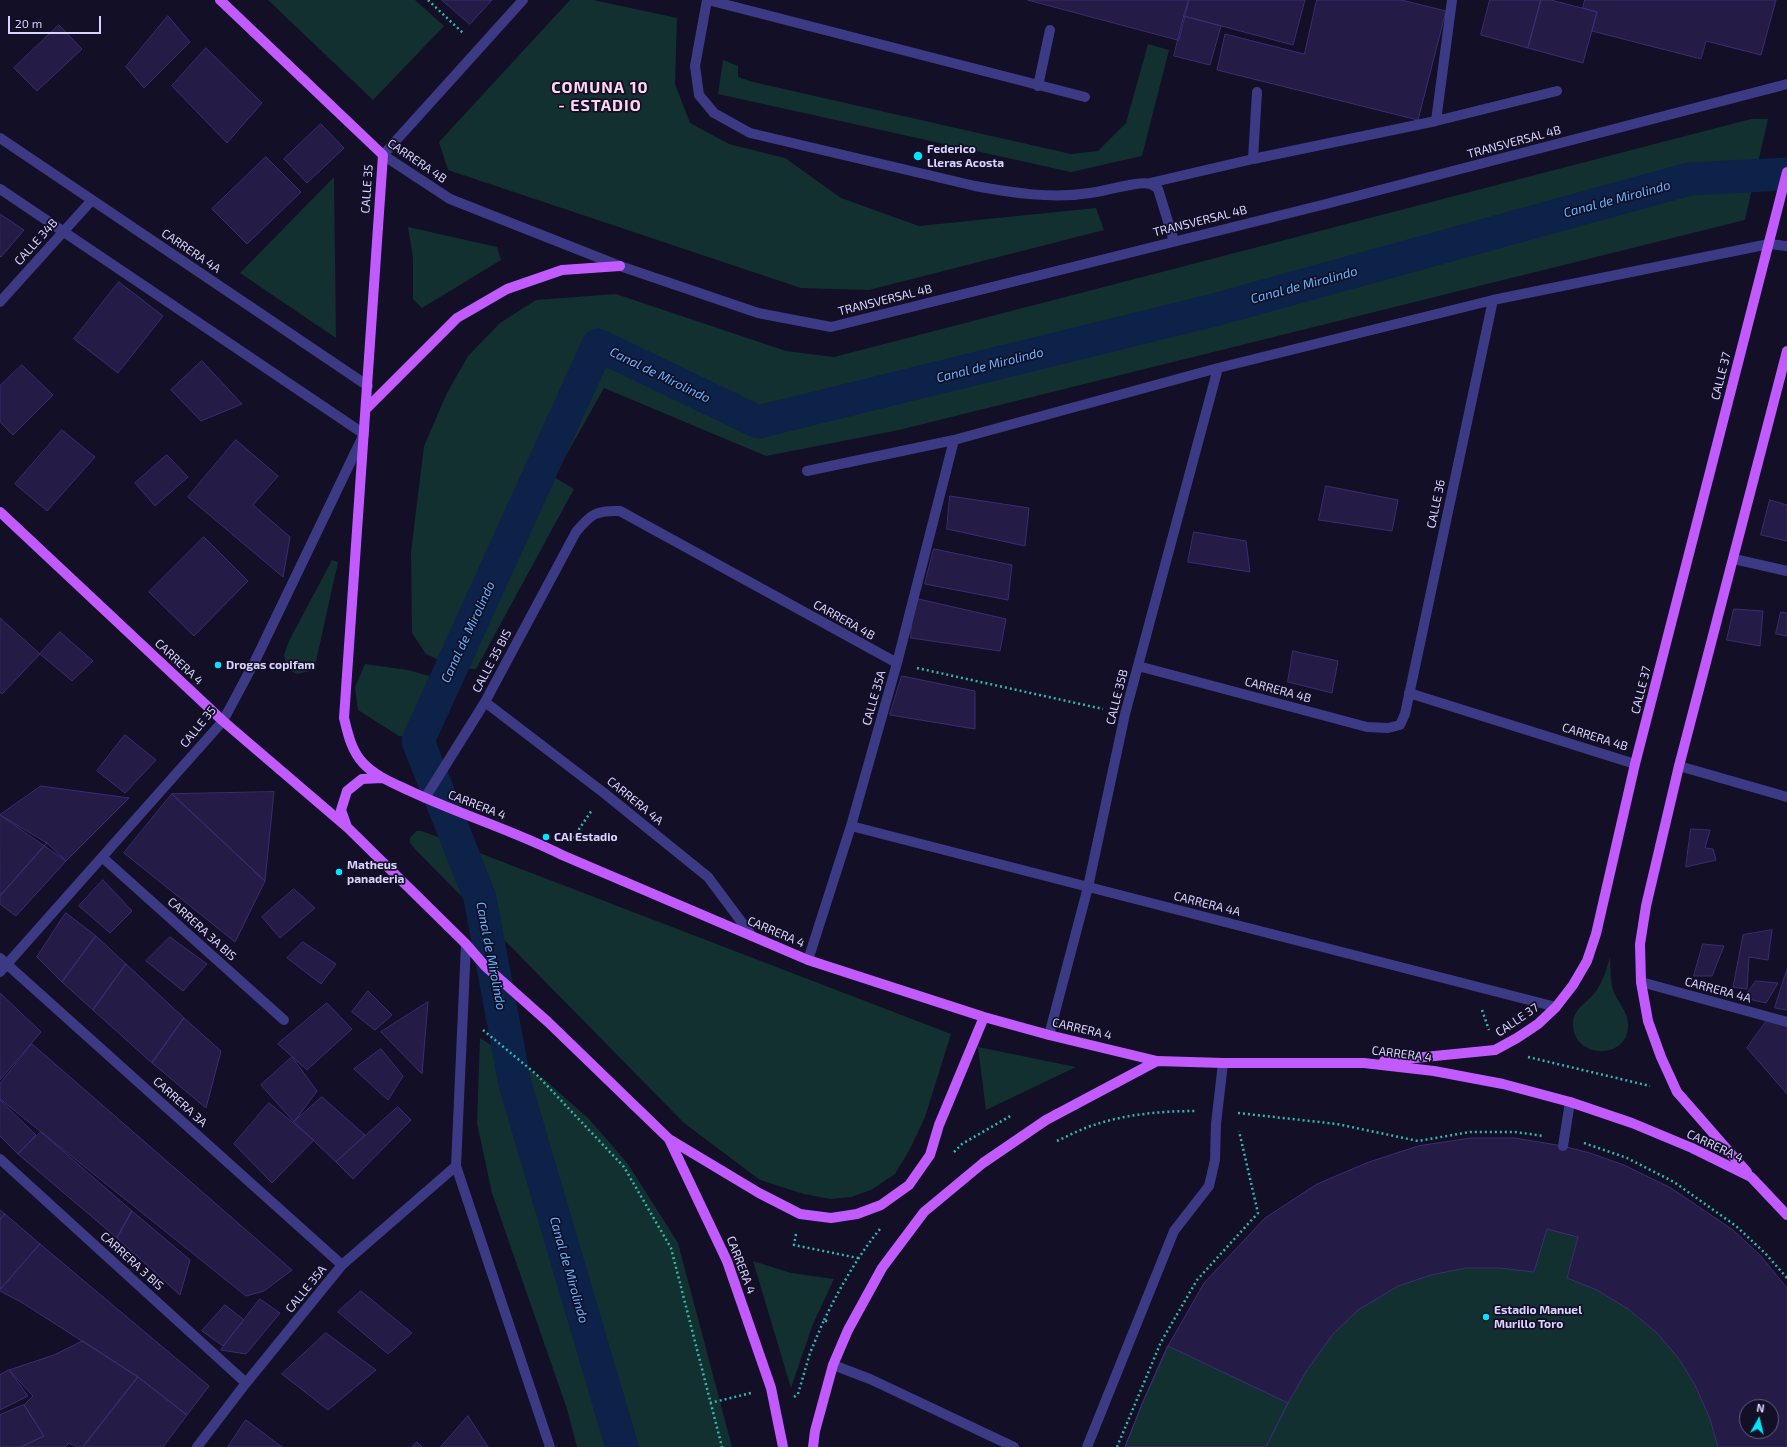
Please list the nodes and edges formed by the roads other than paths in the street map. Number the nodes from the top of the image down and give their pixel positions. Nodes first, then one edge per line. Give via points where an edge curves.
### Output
1 (220, 0) edge
2 (523, 0) edge
3 (707, 0) edge
4 (1452, 0) edge
5 (1050, 30) dead end
6 (1787, 84) edge
7 (1038, 86) junction
8 (1557, 91) dead end
9 (1257, 92) dead end
10 (1085, 97) dead end
11 (1436, 121) junction
12 (0, 138) edge
13 (383, 155) junction
14 (1253, 159) junction
15 (1787, 172) edge
16 (1150, 183) junction
17 (0, 189) edge
18 (92, 200) junction
19 (64, 231) junction
20 (1174, 241) junction
21 (1768, 244) junction
22 (1787, 246) edge
23 (620, 266) junction
24 (1492, 300) junction
25 (0, 302) edge
26 (1787, 351) edge
27 (1218, 368) junction
28 (368, 386) junction
29 (366, 409) junction
30 (364, 434) junction
31 (954, 440) junction
32 (807, 471) dead end
33 (0, 512) edge
34 (576, 532) joint
35 (1734, 558) junction
36 (1787, 571) edge
37 (897, 664) junction
38 (1138, 666) junction
39 (1409, 693) junction
40 (485, 702) junction
41 (1405, 714) joint
42 (223, 721) junction
43 (1635, 764) junction
44 (1679, 766) junction
45 (382, 778) junction
46 (1787, 797) edge
47 (429, 800) junction
48 (851, 826) junction
49 (348, 828) junction
50 (102, 857) junction
51 (1088, 887) junction
52 (752, 936) junction
53 (466, 944) junction
54 (808, 960) junction
55 (4, 961) edge
56 (0, 972) edge
57 (1641, 982) junction
58 (1556, 1007) junction
59 (984, 1017) junction
60 (284, 1020) dead end
61 (1787, 1022) edge
62 (1049, 1035) junction
63 (1158, 1061) junction
64 (1223, 1063) junction
65 (1364, 1063) junction
66 (1570, 1102) junction
67 (670, 1139) junction
68 (1564, 1142) road end
69 (0, 1159) edge
70 (456, 1166) junction
71 (1750, 1177) junction
72 (1787, 1215) edge
73 (342, 1265) junction
74 (833, 1365) junction
75 (246, 1383) junction
76 (197, 1447) edge
77 (550, 1447) edge
78 (783, 1447) edge
79 (813, 1447) edge
80 (1014, 1447) edge
81 (1087, 1447) edge

1 - 13 main road, CARRERA 4B
2 - 13 street, CALLE 35
3 - 7 street
3 - 16 street via 695,66 699,95 714,113 750,133 1005,192 1050,196 1090,194
4 - 11 street
5 - 7 street
6 - 20 street, TRANSVERSAL 4B
7 - 10 street
8 - 11 street
9 - 14 street
11 - 14 street
12 - 18 street, CARRERA 4A
13 - 23 street, CARRERA 4B via 450,198
13 - 28 main road, CALLE 35
14 - 16 street
15 - 21 main road, CALLE 37
16 - 20 street via 1158,189
17 - 19 street
18 - 19 street, CALLE 34B
18 - 28 street, CARRERA 4A
19 - 25 street, CALLE 34B
19 - 30 street
20 - 23 street, TRANSVERSAL 4B via 831,327 758,313
21 - 22 street
21 - 24 street
21 - 43 main road, CALLE 37
23 - 29 main road via 562,270 507,288 457,318
24 - 27 street
24 - 39 street, CALLE 36
26 - 35 main road
27 - 31 street
27 - 38 street, CALLE 35B
28 - 29 main road, CALLE 35
29 - 30 main road, CALLE 35
30 - 42 street, CALLE 35 via 256,661
30 - 45 main road, CALLE 35 via 344,718 350,742 363,763
31 - 32 street
31 - 37 street, CALLE 35A
33 - 42 main road, CARRERA 4
34 - 37 street, CARRERA 4B via 589,517 604,510 620,510
34 - 40 street, CALLE 35 BIS
35 - 36 street
35 - 44 main road
37 - 48 street, CALLE 35A
38 - 41 street, CARRERA 4B via 1367,728 1400,725
38 - 51 street, CALLE 35B
39 - 41 street, CALLE 36
39 - 43 street, CARRERA 4B
40 - 47 street, CALLE 35 BIS
40 - 52 street, CARRERA 4A via 708,877
42 - 49 main road, CARRERA 4
42 - 50 street, CALLE 35
43 - 58 main road, CALLE 37 via 1596,934 1583,967
44 - 46 street
44 - 57 main road via 1646,906 1640,944
45 - 47 main road, CARRERA 4
45 - 49 main road via 362,779 347,791 341,810
47 - 52 main road, CARRERA 4 via 534,841
48 - 51 street, CARRERA 4A
48 - 54 street, CALLE 35A
49 - 53 main road, CARRERA 4
50 - 55 street, CALLE 35
50 - 60 street, CARRERA 3A BIS
51 - 58 street, CARRERA 4A
51 - 62 street, CALLE 35B
52 - 54 main road, CARRERA 4
53 - 67 main road, CARRERA 4 via 485,966 548,1022
53 - 70 street
54 - 59 main road, CARRERA 4
55 - 56 street, CALLE 35
55 - 73 street, CARRERA 3A
57 - 61 street, CARRERA 4A
57 - 71 main road via 1648,1021 1660,1057 1678,1092
58 - 65 main road, CALLE 37 via 1538,1024 1495,1050
59 - 62 main road, CARRERA 4
59 - 67 main road via 939,1124 930,1155 909,1185 881,1205 857,1214 831,1218 800,1214 759,1193
62 - 63 main road, CARRERA 4
63 - 64 main road, CARRERA 4
63 - 74 main road via 1046,1120 983,1163 924,1212 882,1268 848,1330
64 - 65 main road, CARRERA 4
64 - 81 street via 1216,1160 1209,1186 1174,1231
65 - 66 main road, CARRERA 4 via 1434,1071 1503,1084
66 - 68 street
66 - 71 main road, CARRERA 4 via 1632,1123 1692,1148
67 - 78 main road, CARRERA 4 via 727,1261 771,1388
69 - 75 street, CARRERA 3 BIS
70 - 73 street, CALLE 35A
70 - 77 street
71 - 72 main road, CARRERA 4
73 - 75 street, CALLE 35A
74 - 79 main road
74 - 80 street via 870,1379
75 - 76 street, CALLE 35A

